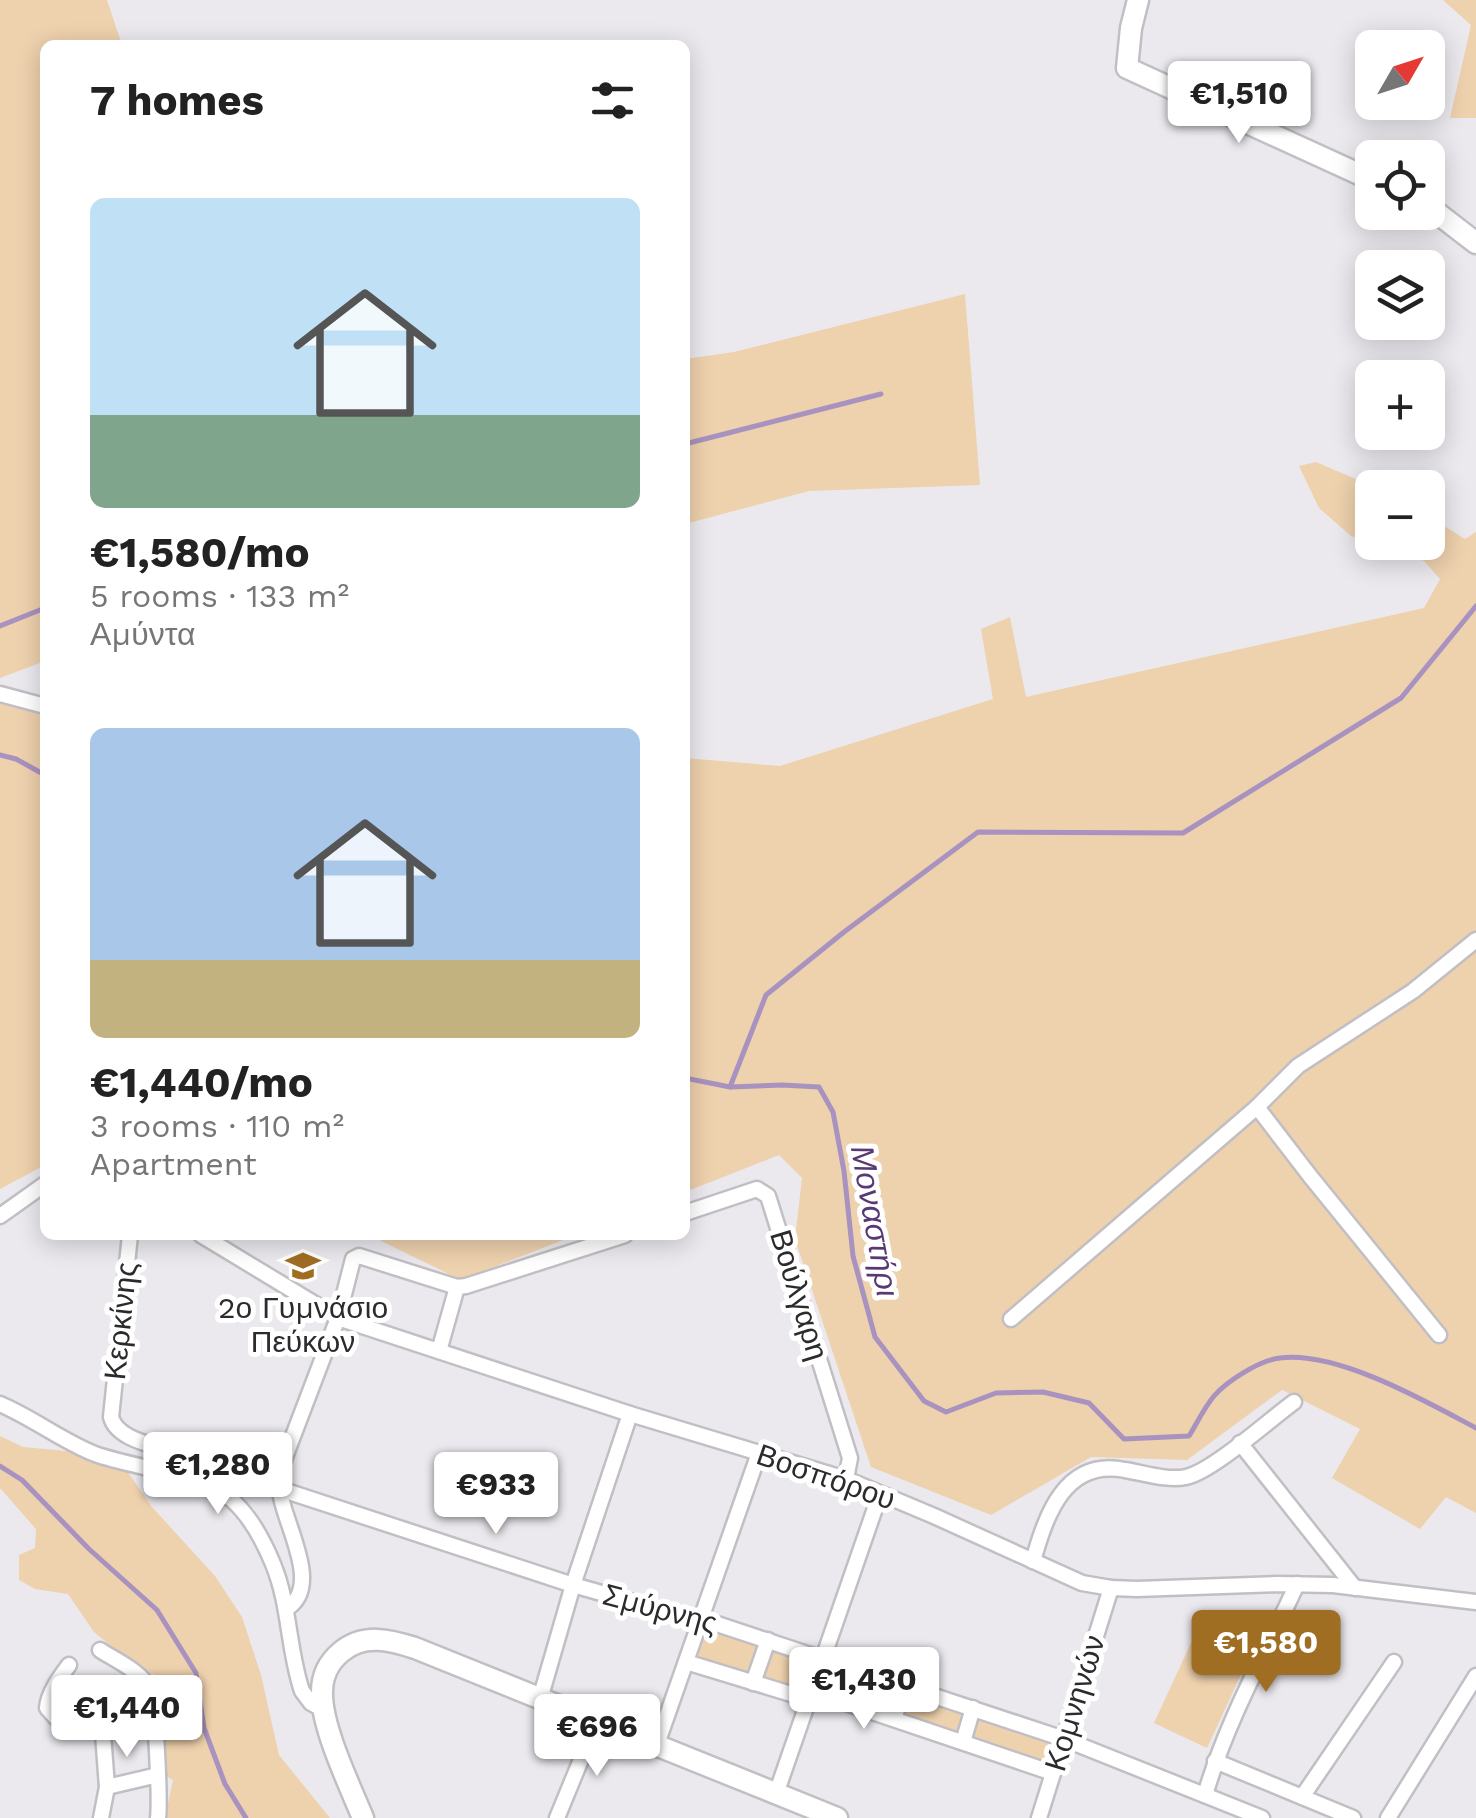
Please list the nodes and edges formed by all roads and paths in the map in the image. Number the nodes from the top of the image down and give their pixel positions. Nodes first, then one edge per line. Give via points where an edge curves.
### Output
1 (1138, 0) edge
2 (1355, 172) edge
3 (1445, 219) edge
4 (1476, 243) edge
5 (0, 694) edge
6 (40, 705) edge
7 (1476, 940) edge
8 (1256, 1106) junction
9 (40, 1188) edge
10 (690, 1211) edge
11 (0, 1216) edge
12 (130, 1240) edge
13 (210, 1240) edge
14 (609, 1240) edge
15 (456, 1286) junction
16 (338, 1318) junction
17 (1011, 1319) dead end
18 (1439, 1335) dead end
19 (439, 1351) junction
20 (1294, 1402) dead end
21 (0, 1404) edge
22 (630, 1414) junction
23 (1240, 1443) junction
24 (759, 1452) junction
25 (846, 1479) junction
26 (192, 1481) junction
27 (280, 1489) junction
28 (880, 1494) junction
29 (1032, 1562) junction
30 (1297, 1584) junction
31 (573, 1585) junction
32 (1111, 1588) junction
33 (1355, 1588) junction
34 (1476, 1602) edge
35 (286, 1609) junction
36 (700, 1621) junction
37 (768, 1640) junction
38 (100, 1650) dead end
39 (824, 1658) junction
40 (686, 1662) junction
41 (1394, 1662) dead end
42 (69, 1665) dead end
43 (137, 1675) junction
44 (1476, 1676) edge
45 (753, 1683) junction
46 (905, 1685) junction
47 (810, 1697) junction
48 (540, 1699) junction
49 (972, 1708) junction
50 (324, 1710) junction
51 (894, 1719) junction
52 (596, 1723) junction
53 (98, 1727) junction
54 (1064, 1739) junction
55 (963, 1742) junction
56 (656, 1747) junction
57 (1214, 1761) junction
58 (1053, 1773) junction
59 (158, 1775) junction
60 (107, 1787) junction
61 (1204, 1795) junction
62 (1302, 1797) junction
63 (786, 1804) edge
64 (100, 1818) edge
65 (158, 1818) edge
66 (364, 1818) edge
67 (557, 1818) edge
68 (837, 1818) edge
69 (1040, 1818) edge
70 (1262, 1818) edge
71 (1353, 1818) edge
72 (1388, 1818) edge

1 - 2 main road via 1126,68
3 - 4 main road
5 - 6 street
7 - 8 street via 1414,991 1298,1066
8 - 17 street
8 - 18 street
9 - 11 street
10 - 25 street, Βούλγαρη via 757,1188 768,1196 850,1458
12 - 26 street, Κερκίνης via 113,1424 175,1453
13 - 16 street, Βοσπόρου
14 - 15 street
15 - 16 street via 359,1256 350,1263
15 - 19 street
16 - 19 street, Βοσπόρου
16 - 27 street via 285,1455
19 - 22 street, Βοσπόρου
20 - 23 street
21 - 26 street via 90,1452
22 - 24 street, Βοσπόρου
22 - 31 street
23 - 29 street via 1181,1478 1108,1466 1089,1470 1052,1504
23 - 33 street
24 - 25 street, Βοσπόρου
24 - 36 street
25 - 28 street, Βοσπόρου
26 - 35 street via 220,1492 244,1514 271,1559
27 - 31 street, Σμύρνης
27 - 35 street via 303,1580 300,1597
28 - 29 street, Βοσπόρου
28 - 39 street
29 - 32 street, Βοσπόρου
30 - 32 street, Βοσπόρου
30 - 33 street, Βοσπόρου
30 - 57 street
31 - 36 street, Σμύρνης
31 - 48 street
32 - 54 street, Κομνηνών
33 - 34 street, Βοσπόρου
35 - 50 street via 302,1690
36 - 37 street, Σμύρνης
36 - 40 street
37 - 39 street, Σμύρνης
37 - 45 street
38 - 43 street
39 - 46 street, Σμύρνης
39 - 47 street
40 - 45 street
40 - 56 street
41 - 62 street
42 - 53 street via 47,1708 56,1718
43 - 53 street
43 - 59 street via 152,1696
44 - 72 street
45 - 47 street
46 - 49 street, Σμύρνης
46 - 51 street
47 - 51 street
47 - 63 street
48 - 50 main road via 405,1645 367,1640 344,1649 328,1666
48 - 52 main road
49 - 54 street, Σμύρνης
49 - 55 street
50 - 66 main road
51 - 55 street
52 - 56 main road
52 - 67 street
53 - 60 street
54 - 58 street, Κομνηνών
54 - 61 street, Σμύρνης
55 - 58 street
56 - 63 main road
57 - 61 street
57 - 62 street
58 - 69 street, Κομνηνών
59 - 60 street
59 - 65 street
60 - 64 street
61 - 70 street, Σμύρνης
62 - 71 street
63 - 68 main road

